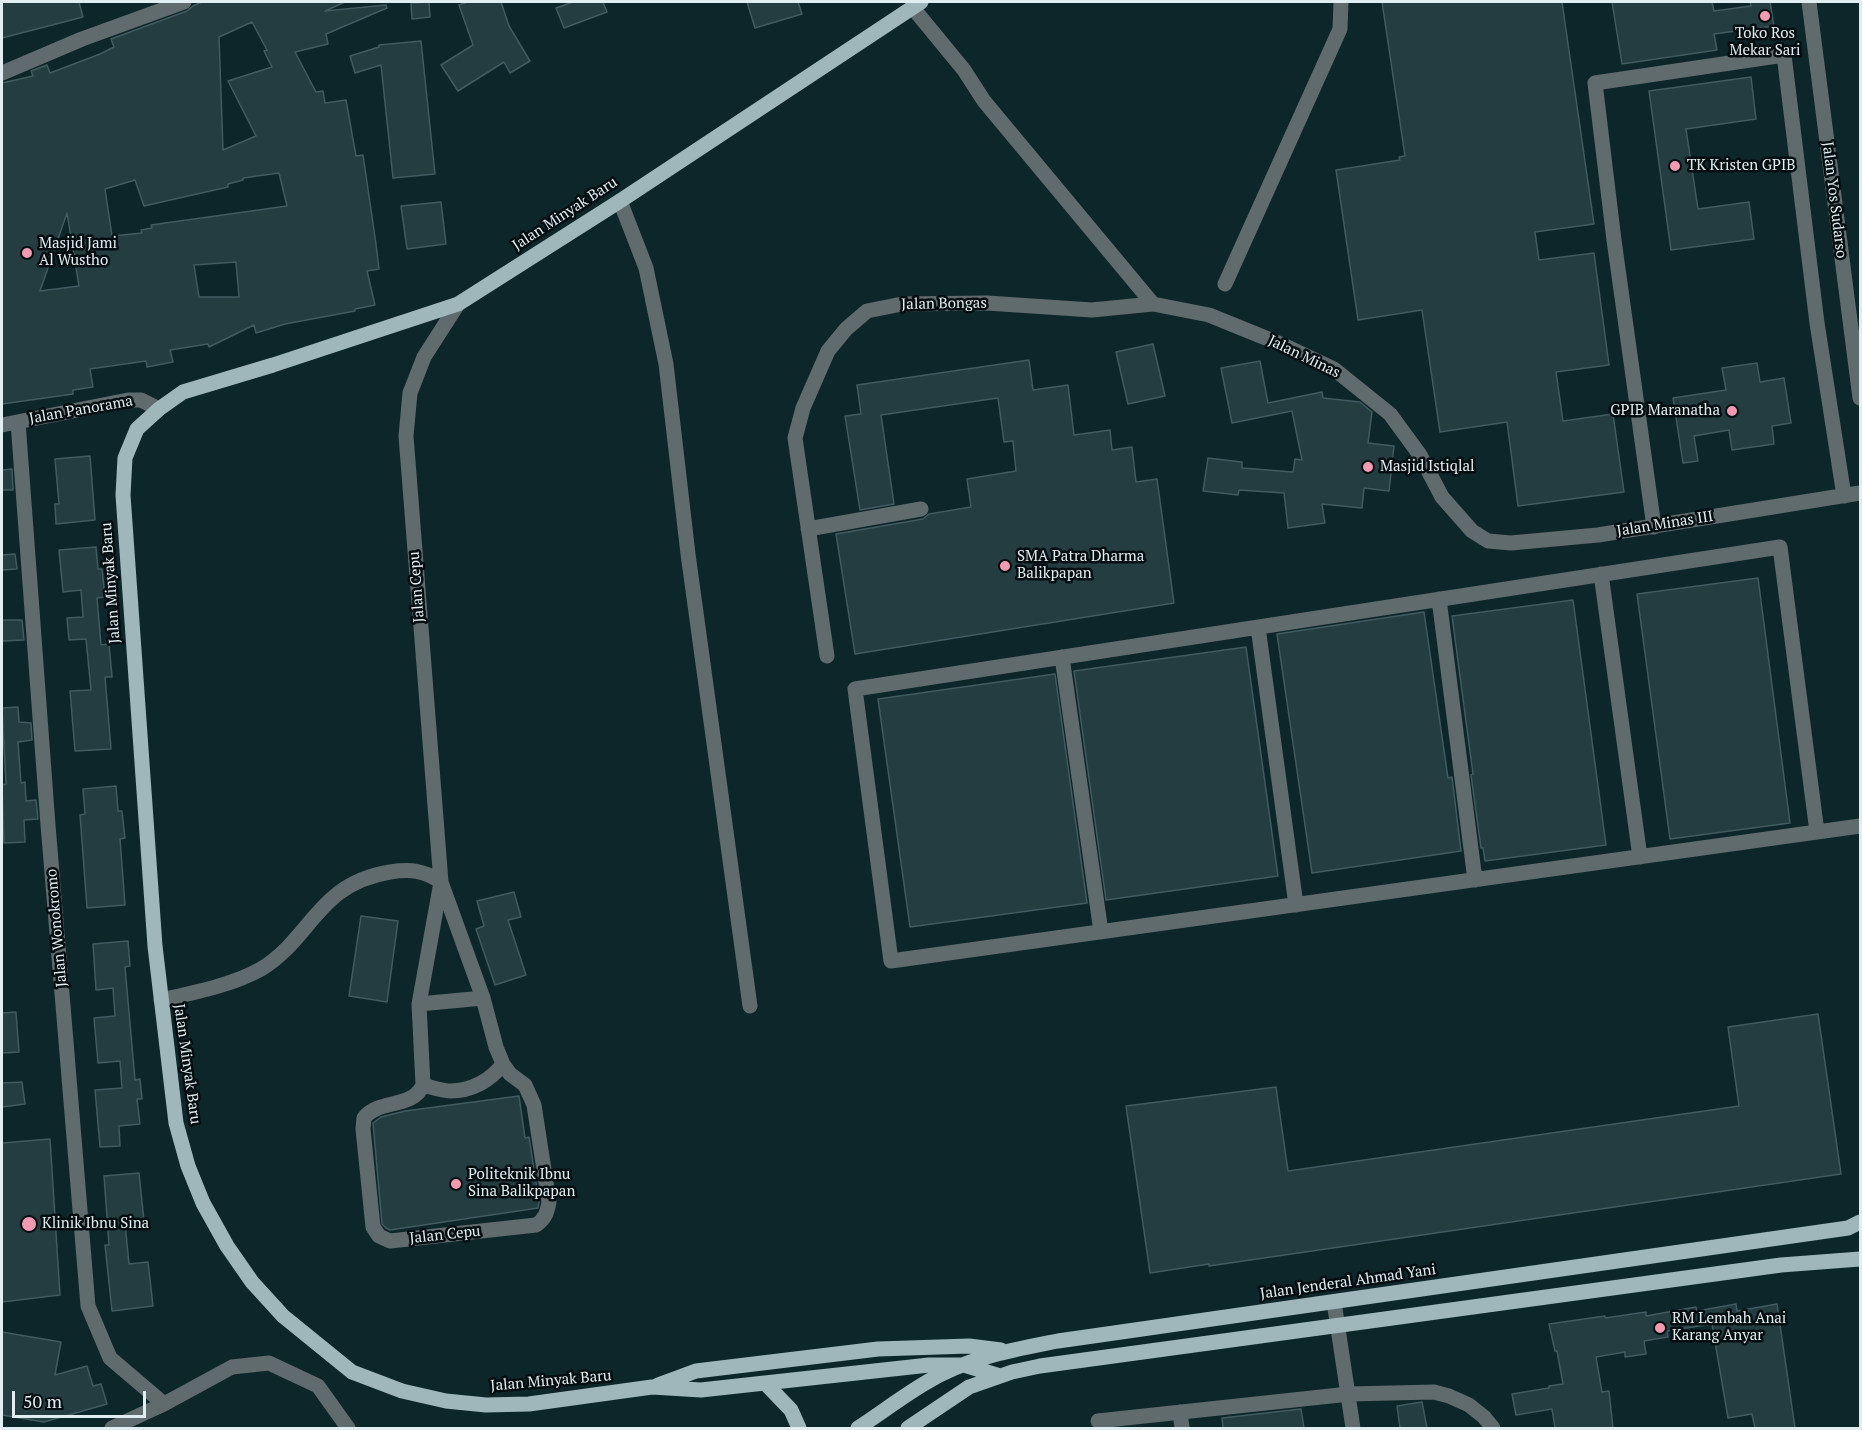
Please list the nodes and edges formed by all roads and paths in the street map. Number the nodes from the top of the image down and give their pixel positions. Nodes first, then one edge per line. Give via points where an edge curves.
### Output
1 (184, 2) edge
2 (1341, 2) edge
3 (1809, 2) edge
4 (917, 4) edge
5 (2, 74) edge
6 (620, 201) junction
7 (1225, 284) dead end
8 (458, 304) junction
9 (1153, 304) junction
10 (1209, 315) joint
11 (195, 390) junction
12 (1860, 398) edge
13 (159, 409) junction
14 (18, 422) junction
15 (2, 425) edge
16 (132, 439) junction
17 (1860, 493) edge
18 (1844, 496) junction
19 (921, 509) dead end
20 (1654, 527) junction
21 (808, 529) junction
22 (1472, 531) joint
23 (1601, 574) junction
24 (1439, 599) junction
25 (1258, 627) junction
26 (827, 656) dead end
27 (1062, 657) junction
28 (1860, 826) edge
29 (1817, 832) junction
30 (1640, 857) junction
31 (1475, 880) junction
32 (441, 882) junction
33 (1296, 904) junction
34 (1101, 932) junction
35 (483, 999) junction
36 (161, 1000) junction
37 (419, 1004) junction
38 (750, 1006) dead end
39 (503, 1064) junction
40 (423, 1085) junction
41 (1860, 1222) edge
42 (1860, 1259) edge
43 (1334, 1302) junction
44 (1268, 1312) junction
45 (1338, 1325) junction
46 (1271, 1334) junction
47 (1008, 1351) junction
48 (964, 1365) junction
49 (1000, 1376) junction
50 (766, 1384) junction
51 (652, 1387) junction
52 (1348, 1389) junction
53 (164, 1404) junction
54 (1180, 1412) junction
55 (1098, 1421) dead end
56 (112, 1428) edge
57 (348, 1428) edge
58 (799, 1428) edge
59 (858, 1428) edge
60 (908, 1428) edge
61 (1182, 1428) edge
62 (1353, 1428) edge
63 (1493, 1428) edge

1 - 5 street via 82,39
2 - 7 street via 1340,29
3 - 12 street, Jalan Yos Sudarso
4 - 6 main road, Jalan Minyak Baru
4 - 9 street via 984,100
6 - 8 main road, Jalan Minyak Baru
6 - 38 street via 646,268 666,364
8 - 11 main road, Jalan Minyak Baru
8 - 32 street, Jalan Cepu via 424,357 410,393 406,436
9 - 10 street, Jalan Bongas
9 - 21 street, Jalan Bongas via 1092,310 987,303 902,304 867,311 828,351 803,408 795,438
10 - 22 street, Jalan Minas via 1334,369 1390,414 1420,455 1442,498
11 - 13 main road, Jalan Minyak Baru via 183,392
11 - 16 main road, Jalan Minyak Baru
13 - 14 street, Jalan Panorama via 141,400 128,400
13 - 16 main road, Jalan Minyak Baru
14 - 15 street, Jalan Panorama
14 - 53 street, Jalan Wonokromo via 88,1306 110,1359
16 - 36 main road, Jalan Minyak Baru via 125,458 123,495
17 - 18 street, Jalan Minas III
18 - 20 street, Jalan Minas III
18 - 20 street via 1817,322 1784,55 1595,83
19 - 21 street
20 - 22 street, Jalan Minas III via 1511,543 1488,541
21 - 26 street, Jalan Bongas
23 - 24 street
23 - 29 street via 1780,547
23 - 30 street
24 - 25 street
24 - 31 street
25 - 27 street
25 - 33 street
27 - 34 street
27 - 34 street via 855,689 891,961
28 - 29 street
29 - 30 street
30 - 31 street
31 - 33 street
32 - 35 street, Jalan Cepu
32 - 36 street via 419,870 393,871 360,880 324,904 280,954 262,968 244,978
32 - 37 street, Jalan Cepu
33 - 34 street
35 - 37 street
35 - 39 street, Jalan Cepu
36 - 51 main road, Jalan Minyak Baru via 176,1124 203,1203 252,1282 283,1317 329,1356 352,1372 402,1391 486,1405 529,1404
37 - 40 street, Jalan Cepu
39 - 40 street via 493,1078 471,1088 450,1092
39 - 40 street, Jalan Cepu via 525,1085 534,1105 549,1202 548,1213 536,1225 390,1241 375,1233 364,1118 372,1110 412,1097
41 - 43 main road, Jalan Jenderal Ahmad Yani via 1848,1228
42 - 45 main road via 1781,1265
43 - 44 main road, Jalan Jenderal Ahmad Yani
43 - 45 street
44 - 46 main road
44 - 47 main road, Jalan Jenderal Ahmad Yani
45 - 46 main road
45 - 52 street
46 - 49 main road via 1040,1366
47 - 48 main road, Jalan Jenderal Ahmad Yani
47 - 51 main road via 969,1346 878,1349 696,1371
48 - 49 main road, Jalan Minyak Baru
48 - 50 main road, Jalan Minyak Baru via 929,1365
48 - 59 main road, Jalan Jenderal Ahmad Yani via 927,1381
49 - 60 main road via 969,1387
50 - 51 main road, Jalan Minyak Baru via 701,1390
50 - 58 main road via 791,1410
52 - 54 street
52 - 62 street
52 - 63 street via 1449,1395 1469,1405
53 - 56 street
53 - 57 street via 232,1367 269,1363 318,1386
54 - 55 street
54 - 61 street

